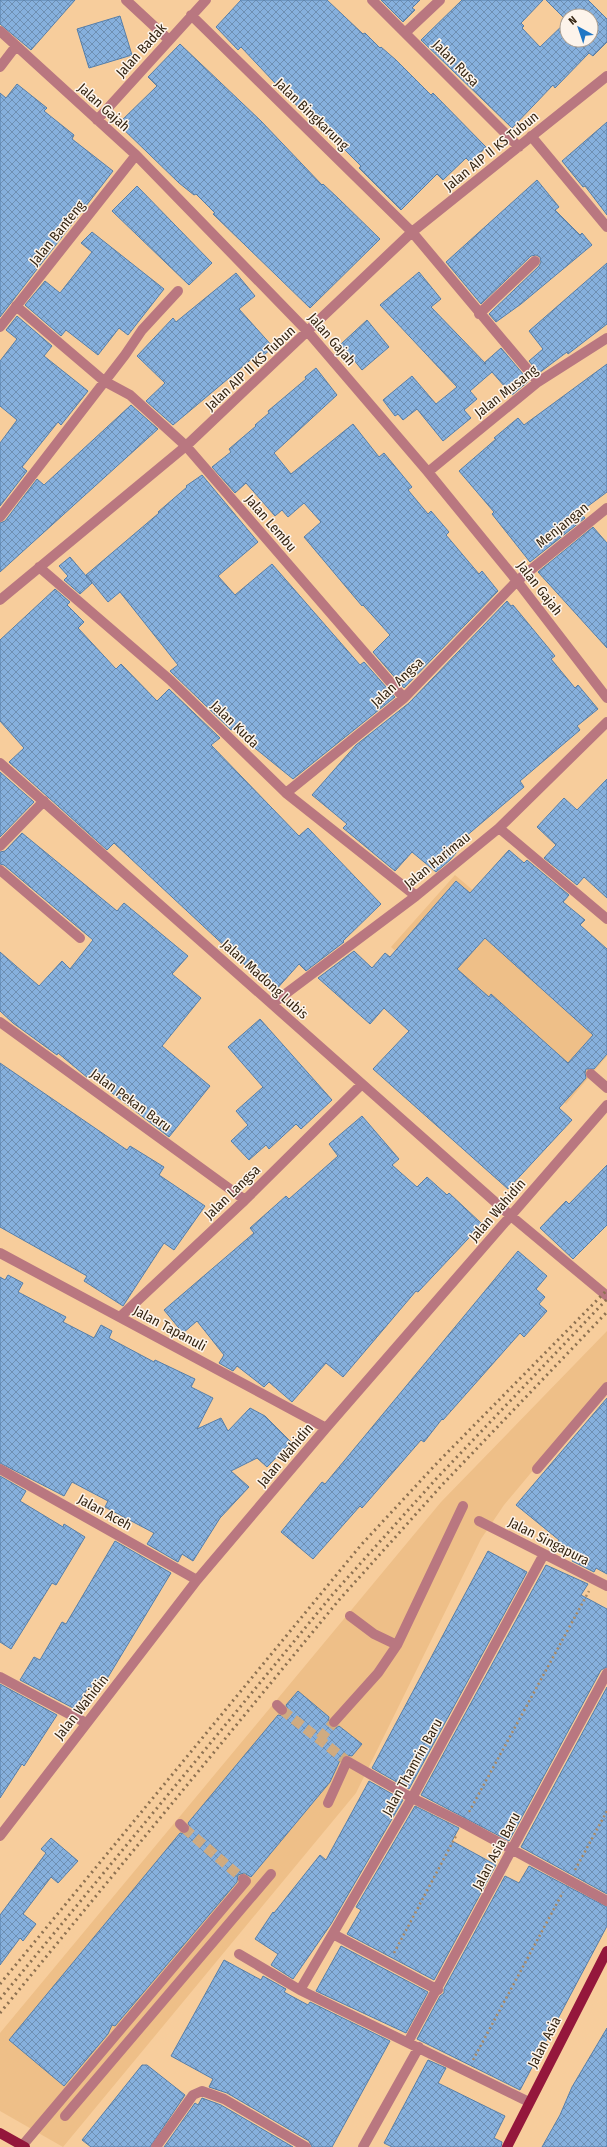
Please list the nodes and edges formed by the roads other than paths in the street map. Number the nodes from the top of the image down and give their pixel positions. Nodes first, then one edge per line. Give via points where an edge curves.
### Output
1 (126, 0) edge
2 (206, 0) edge
3 (372, 0) edge
4 (440, 0) edge
5 (191, 16) junction
6 (0, 31) edge
7 (406, 32) junction
8 (168, 40) junction
9 (16, 46) junction
10 (0, 67) edge
11 (607, 76) edge
12 (97, 120) junction
13 (531, 136) junction
14 (519, 147) junction
15 (136, 155) junction
16 (607, 227) edge
17 (412, 232) junction
18 (535, 261) dead end
19 (178, 292) dead end
20 (16, 306) junction
21 (480, 314) junction
22 (0, 327) edge
23 (308, 332) junction
24 (607, 338) edge
25 (104, 381) junction
26 (538, 382) junction
27 (186, 446) junction
28 (428, 472) junction
29 (607, 508) edge
30 (0, 517) edge
31 (39, 567) junction
32 (517, 581) junction
33 (0, 600) edge
34 (404, 698) junction
35 (607, 698) edge
36 (607, 722) edge
37 (0, 763) edge
38 (286, 793) junction
39 (44, 801) junction
40 (498, 828) junction
41 (0, 846) edge
42 (0, 870) edge
43 (416, 896) junction
44 (607, 919) edge
45 (80, 938) dead end
46 (272, 1004) junction
47 (0, 1022) edge
48 (591, 1074) dead end
49 (362, 1084) junction
50 (607, 1088) edge
51 (607, 1105) edge
52 (245, 1200) junction
53 (511, 1216) junction
54 (0, 1253) edge
55 (607, 1296) edge
56 (120, 1317) junction
57 (607, 1387) edge
58 (326, 1428) junction
59 (0, 1469) edge
60 (537, 1469) dead end
61 (464, 1506) dead end
62 (479, 1521) dead end
63 (544, 1554) junction
64 (197, 1580) junction
65 (607, 1586) edge
66 (350, 1616) dead end
67 (397, 1645) junction
68 (607, 1673) edge
69 (0, 1677) edge
70 (334, 1722) tunnel mouth
71 (86, 1723) junction
72 (412, 1798) junction
73 (328, 1803) dead end
74 (0, 1836) edge
75 (513, 1849) junction
76 (271, 1874) dead end
77 (258, 1891) junction
78 (607, 1901) edge
79 (333, 1934) junction
80 (607, 1951) edge
81 (239, 1954) dead end
82 (300, 1990) junction
83 (438, 1990) junction
84 (408, 2042) junction
85 (419, 2047) junction
86 (529, 2102) junction
87 (65, 2116) dead end
88 (0, 2134) edge
89 (24, 2146) edge
90 (156, 2147) edge
91 (306, 2147) edge
92 (363, 2147) edge
93 (507, 2147) edge

1 - 8 street
2 - 5 street, Jalan Badak
3 - 7 street, Jalan Rusa
4 - 7 street
5 - 8 street, Jalan Badak
5 - 17 street, Jalan Bingkarung
6 - 9 street, Jalan Gajah
7 - 14 street, Jalan Rusa
8 - 12 street, Jalan Badak
9 - 10 street
9 - 12 street, Jalan Gajah
11 - 13 street, Jalan AIP II KS Tubun
12 - 15 street, Jalan Gajah
13 - 14 street, Jalan AIP II KS Tubun
13 - 16 street
14 - 17 street, Jalan AIP II KS Tubun
15 - 20 street, Jalan Banteng
15 - 23 street, Jalan Gajah
17 - 21 street, Jalan Bingkarung
17 - 23 street, Jalan AIP II KS Tubun
18 - 21 street
19 - 25 street via 142,330
20 - 22 street, Jalan Banteng
20 - 25 street, Jalan Lembu
21 - 26 street, Jalan Bingkarung
23 - 27 street, Jalan AIP II KS Tubun
23 - 28 street, Jalan Gajah
24 - 26 street, Jalan Musang
25 - 27 street, Jalan Lembu via 130,396
25 - 30 street
26 - 28 street, Jalan Musang
27 - 31 street, Jalan AIP II KS Tubun
27 - 34 street, Jalan Lembu
28 - 32 street, Jalan Gajah
29 - 32 street, Menjangan
31 - 33 street, Jalan AIP II KS Tubun
31 - 38 street, Jalan Kuda via 170,680
32 - 34 street, Jalan Angsa
32 - 35 street, Jalan Gajah
34 - 38 street, Jalan Angsa
36 - 40 street, Jalan Harimau
37 - 39 street, Jalan Madong Lubis
38 - 43 street, Jalan Kuda
39 - 41 street
39 - 46 street, Jalan Madong Lubis
40 - 43 street, Jalan Harimau
40 - 44 street
42 - 45 street
43 - 46 street, Jalan Harimau
46 - 49 street, Jalan Madong Lubis
47 - 52 street, Jalan Pekan Baru
48 - 50 street
49 - 52 street, Jalan Langsa
49 - 53 street, Jalan Madong Lubis
51 - 53 street, Jalan Wahidin
52 - 56 street, Jalan Langsa
53 - 55 street, Jalan Madong Lubis
53 - 58 street, Jalan Wahidin
54 - 56 street, Jalan Tapanuli
56 - 58 street, Jalan Tapanuli
57 - 60 street
58 - 64 street, Jalan Wahidin
59 - 64 street, Jalan Aceh
61 - 67 street
62 - 63 street, Jalan Singapura
63 - 65 street, Jalan Singapura
63 - 72 street, Jalan Thamrin Baru
64 - 71 street, Jalan Wahidin
66 - 67 street via 374,1634
67 - 70 street via 378,1673
68 - 75 street, Jalan Asia Baru
69 - 71 street
71 - 74 street, Jalan Wahidin
72 - 73 street via 347,1762
72 - 75 street
72 - 79 street, Jalan Thamrin Baru
75 - 78 street
75 - 83 street, Jalan Asia Baru
76 - 77 street
77 - 87 street
77 - 89 street via 244,1880
79 - 82 street, Jalan Thamrin Baru
79 - 83 street
80 - 86 main road, Jalan Asia
81 - 82 street
82 - 84 street
83 - 84 street, Jalan Asia Baru
84 - 85 street
85 - 86 street
85 - 92 street
86 - 93 main road, Jalan Asia
88 - 89 main road
90 - 91 street via 193,2095 202,2091 224,2099

